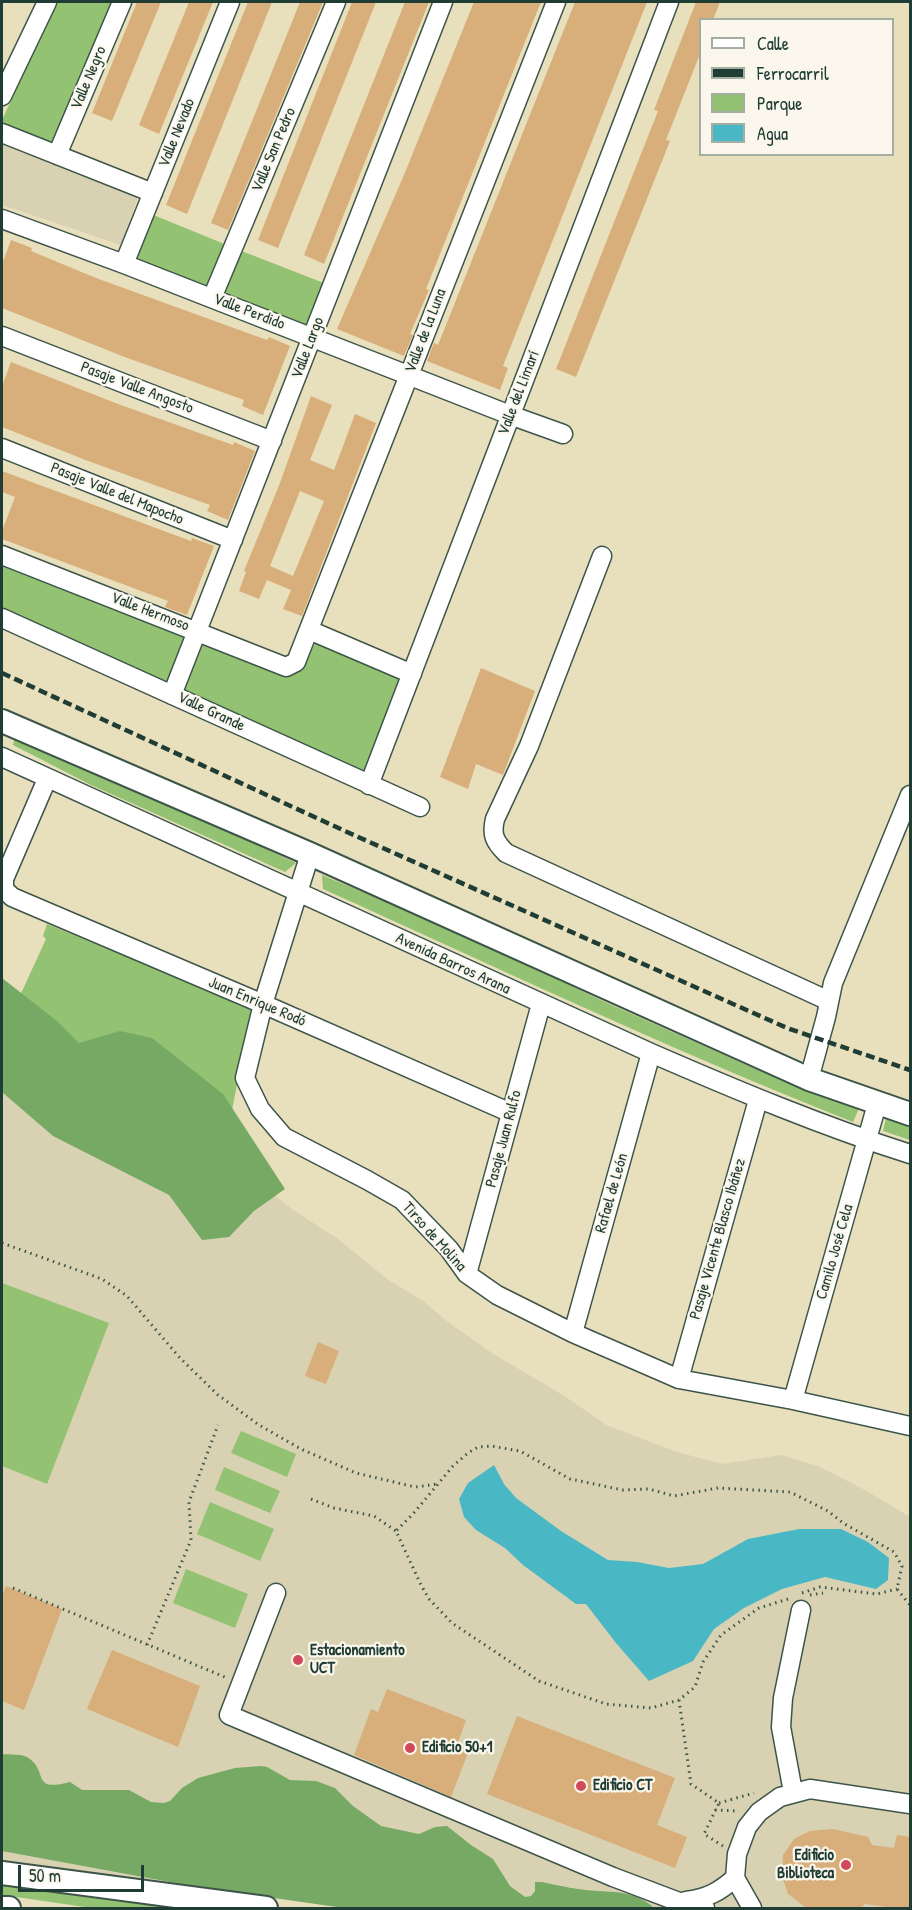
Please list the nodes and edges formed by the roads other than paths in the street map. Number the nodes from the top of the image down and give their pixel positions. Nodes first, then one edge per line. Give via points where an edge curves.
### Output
1 (47, 2) edge
2 (122, 2) edge
3 (230, 2) edge
4 (336, 2) edge
5 (443, 2) edge
6 (556, 2) edge
7 (669, 2) edge
8 (2, 96) edge
9 (2, 133) edge
10 (57, 155) junction
11 (153, 193) junction
12 (2, 223) edge
13 (124, 264) junction
14 (212, 298) junction
15 (2, 336) edge
16 (312, 337) junction
17 (408, 376) junction
18 (510, 416) junction
19 (562, 434) dead end
20 (272, 441) junction
21 (2, 448) edge
22 (232, 540) junction
23 (2, 555) edge
24 (602, 556) dead end
25 (2, 618) edge
26 (197, 630) junction
27 (309, 630) junction
28 (296, 662) joint
29 (412, 674) junction
30 (172, 695) junction
31 (2, 721) edge
32 (2, 758) edge
33 (47, 778) junction
34 (369, 785) junction
35 (910, 795) edge
36 (420, 807) dead end
37 (310, 854) junction
38 (297, 891) junction
39 (829, 1001) junction
40 (263, 1004) junction
41 (541, 1004) junction
42 (651, 1053) junction
43 (809, 1079) junction
44 (758, 1100) junction
45 (877, 1104) junction
46 (511, 1113) junction
47 (910, 1114) edge
48 (867, 1140) junction
49 (910, 1154) edge
50 (467, 1274) junction
51 (573, 1333) junction
52 (679, 1379) junction
53 (793, 1400) junction
54 (910, 1426) edge
55 (276, 1593) dead end
56 (796, 1599) road end
57 (793, 1792) junction
58 (910, 1804) edge
59 (2, 1873) edge
60 (735, 1878) junction
61 (679, 1902) junction
62 (2, 1908) edge
63 (9, 1908) edge
64 (266, 1908) edge
65 (705, 1908) edge
66 (752, 1908) edge

1 - 8 street
2 - 10 street, Valle Negro
3 - 11 street, Valle Nevado
4 - 14 street, Valle San Pedro
5 - 16 street, Valle Largo
6 - 17 street, Valle de la Luna
7 - 18 street, Valle del Limarí
9 - 10 street
10 - 11 street
11 - 13 street, Valle Nevado
12 - 13 street, Valle Perdido
13 - 14 street, Valle Perdido
14 - 16 street, Valle Perdido
15 - 20 street, Pasaje Valle Angosto
16 - 17 street, Valle Perdido
16 - 20 street, Valle Largo
17 - 18 street, Valle Perdido
17 - 27 street, Valle de la Luna
18 - 19 street, Valle Perdido
18 - 29 street, Valle del Limarí
20 - 22 street, Valle Largo
21 - 22 street, Pasaje Valle del Mapocho
22 - 26 street, Valle Largo
23 - 26 street, Valle Hermoso
24 - 39 street via 529,746 495,819 492,832 497,844 506,853
25 - 30 street, Valle Grande
26 - 28 street, Valle Hermoso via 286,667
26 - 30 street, Valle Largo
27 - 28 street, Valle de la Luna
27 - 29 street
29 - 34 street, Valle del Limarí
30 - 34 street, Valle Grande
31 - 37 main road
32 - 33 street, Avenida Barros Arana
33 - 38 street, Avenida Barros Arana
33 - 40 street, Juan Enrique Rodó via 4,879 4,889 12,897
34 - 36 street, Valle Grande
35 - 39 street via 833,982
37 - 38 street, Tirso de Molina
37 - 43 main road
38 - 40 street, Tirso de Molina
38 - 41 street, Avenida Barros Arana
39 - 43 street
40 - 46 street, Juan Enrique Rodó
40 - 50 street, Tirso de Molina via 246,1078 271,1124 284,1137 402,1200
41 - 42 street, Avenida Barros Arana
41 - 46 street, Pasaje Juan Rulfo
42 - 44 street, Avenida Barros Arana
42 - 51 street, Rafael de León
43 - 45 main road
44 - 48 street, Avenida Barros Arana
44 - 52 street, Pasaje Vicente Blasco Ibáñez
45 - 47 main road
45 - 48 street, Camilo José Cela
46 - 50 street, Pasaje Juan Rulfo
48 - 49 street, Avenida Barros Arana
48 - 53 street, Camilo José Cela
50 - 51 street, Tirso de Molina via 497,1295
51 - 52 street, Tirso de Molina
52 - 53 street, Tirso de Molina
53 - 54 street, Tirso de Molina
55 - 61 street via 229,1715
56 - 57 street via 781,1727
57 - 58 street via 810,1789
57 - 60 street via 769,1804 747,1827 736,1854
59 - 64 main road
60 - 61 street via 720,1891
60 - 66 street
61 - 65 street
62 - 63 main road

